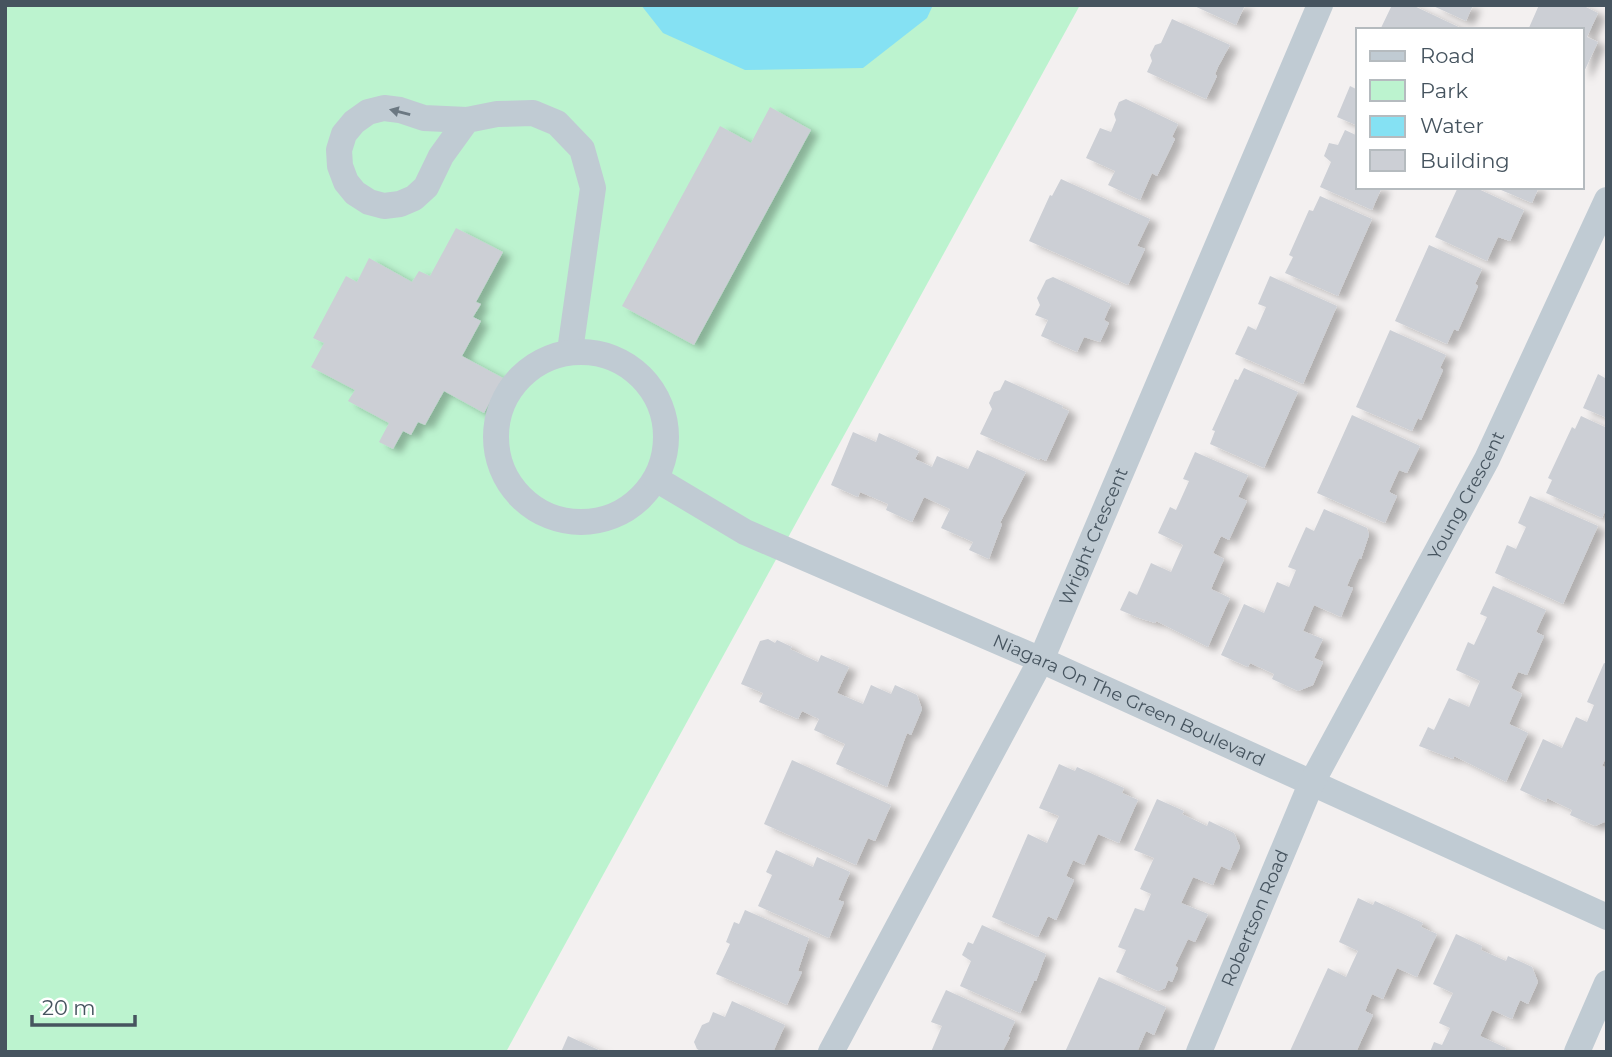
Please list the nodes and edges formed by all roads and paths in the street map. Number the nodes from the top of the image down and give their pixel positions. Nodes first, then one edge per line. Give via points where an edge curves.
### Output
1 (1320, 5) edge
2 (467, 120) junction
3 (1607, 200) edge
4 (570, 351) junction
5 (656, 479) junction
6 (1041, 660) junction
7 (1311, 784) junction
8 (1607, 918) edge
9 (1607, 983) edge
10 (831, 1052) edge
11 (1199, 1052) edge
12 (1577, 1052) edge

1 - 6 street, Wright Crescent
2 -> 2 street via 424,118 383,108 368,113 344,134 340,166 346,182 355,194 384,206 414,198 426,187 440,156
2 - 4 street via 533,113 557,123 582,149 593,188
3 - 7 street, Young Crescent via 1487,460
4 - 5 street via 594,351 620,360 642,376 658,398 667,425 666,452
4 - 5 street via 540,361 518,378 503,401 495,428 497,455 507,481 535,509 582,523 612,517 638,502
5 - 6 street, Niagara On The Green Boulevard via 745,532
6 - 7 street, Niagara On The Green Boulevard
6 - 10 street, Wright Crescent
7 - 8 street, Niagara On The Green Boulevard
7 - 11 street, Robertson Road
9 - 12 street

